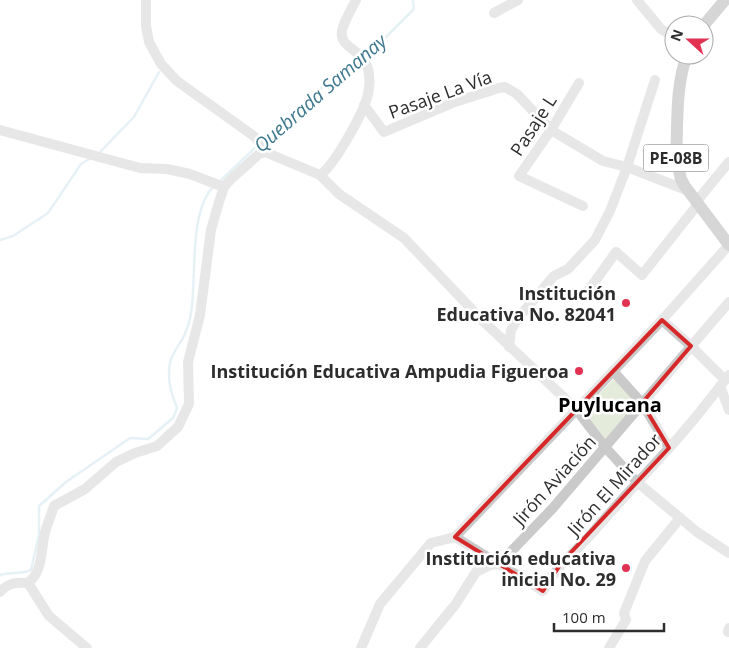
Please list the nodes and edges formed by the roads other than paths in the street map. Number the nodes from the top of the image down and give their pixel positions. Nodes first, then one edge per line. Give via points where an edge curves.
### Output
1 (146, 0) edge
2 (356, 0) edge
3 (518, 0) edge
4 (637, 0) edge
5 (725, 0) edge
6 (494, 13) dead end
7 (712, 15) edge
8 (664, 31) edge
9 (684, 65) edge
10 (656, 80) dead end
11 (579, 83) dead end
12 (364, 105) junction
13 (0, 130) edge
14 (551, 130) junction
15 (261, 147) junction
16 (729, 162) edge
17 (627, 167) junction
18 (320, 175) junction
19 (220, 185) junction
20 (694, 199) junction
21 (583, 206) dead end
22 (729, 245) edge
23 (586, 294) dead end
24 (729, 302) edge
25 (662, 320) junction
26 (509, 346) junction
27 (691, 346) junction
28 (613, 372) junction
29 (725, 381) edge
30 (642, 403) junction
31 (576, 409) junction
32 (729, 410) edge
33 (605, 447) junction
34 (669, 448) junction
35 (637, 482) junction
36 (680, 518) junction
37 (456, 537) junction
38 (729, 553) edge
39 (499, 564) junction
40 (28, 583) junction
41 (0, 592) edge
42 (87, 648) edge
43 (361, 648) edge
44 (420, 648) edge
45 (609, 648) edge

1 - 15 street via 149,42 161,64 177,81
2 - 12 street via 342,32 343,41 359,54 369,75
3 - 6 street
4 - 8 street
5 - 7 main road
9 - 20 main road, PE-08B via 676,158 681,179
10 - 17 street
11 - 14 street, Pasaje L
12 - 14 street, Pasaje La Vía via 384,132 455,102 505,87 517,94
12 - 18 street via 341,150
13 - 19 street via 140,168 167,169
14 - 17 street, Pasaje La Vía via 603,161
14 - 21 street, Pasaje L via 519,176
15 - 18 street
15 - 19 street via 260,154
16 - 20 street
17 - 20 street, Pasaje La Vía
17 - 26 street via 595,240 568,269 554,276 519,317 511,330
18 - 26 street via 339,194 415,248 438,276
19 - 40 street via 203,296 188,362 189,404 178,428 157,446 116,462 85,489 54,506 35,577
20 - 22 main road, PE-08B
20 - 23 street via 642,275 616,252
22 - 25 street
24 - 27 street, Jirón Aviación
25 - 27 street
25 - 28 street
26 - 31 street
27 - 29 street
27 - 30 street, Jirón Aviación
28 - 30 street
28 - 31 street
29 - 32 street
29 - 34 street, Jirón El Mirador
30 - 33 street, Jirón Aviación
30 - 34 street
31 - 33 street
31 - 37 street
33 - 35 street
33 - 39 street, Jirón Aviación
34 - 35 street, Jirón El Mirador
35 - 36 street
35 - 39 street, Jirón El Mirador via 562,562 542,591
36 - 38 street
36 - 45 street via 645,561 624,614 626,620
37 - 39 street
37 - 43 street via 430,543 380,604
39 - 44 street via 490,564 472,576 455,605
40 - 41 street via 15,582
40 - 42 street via 49,616

